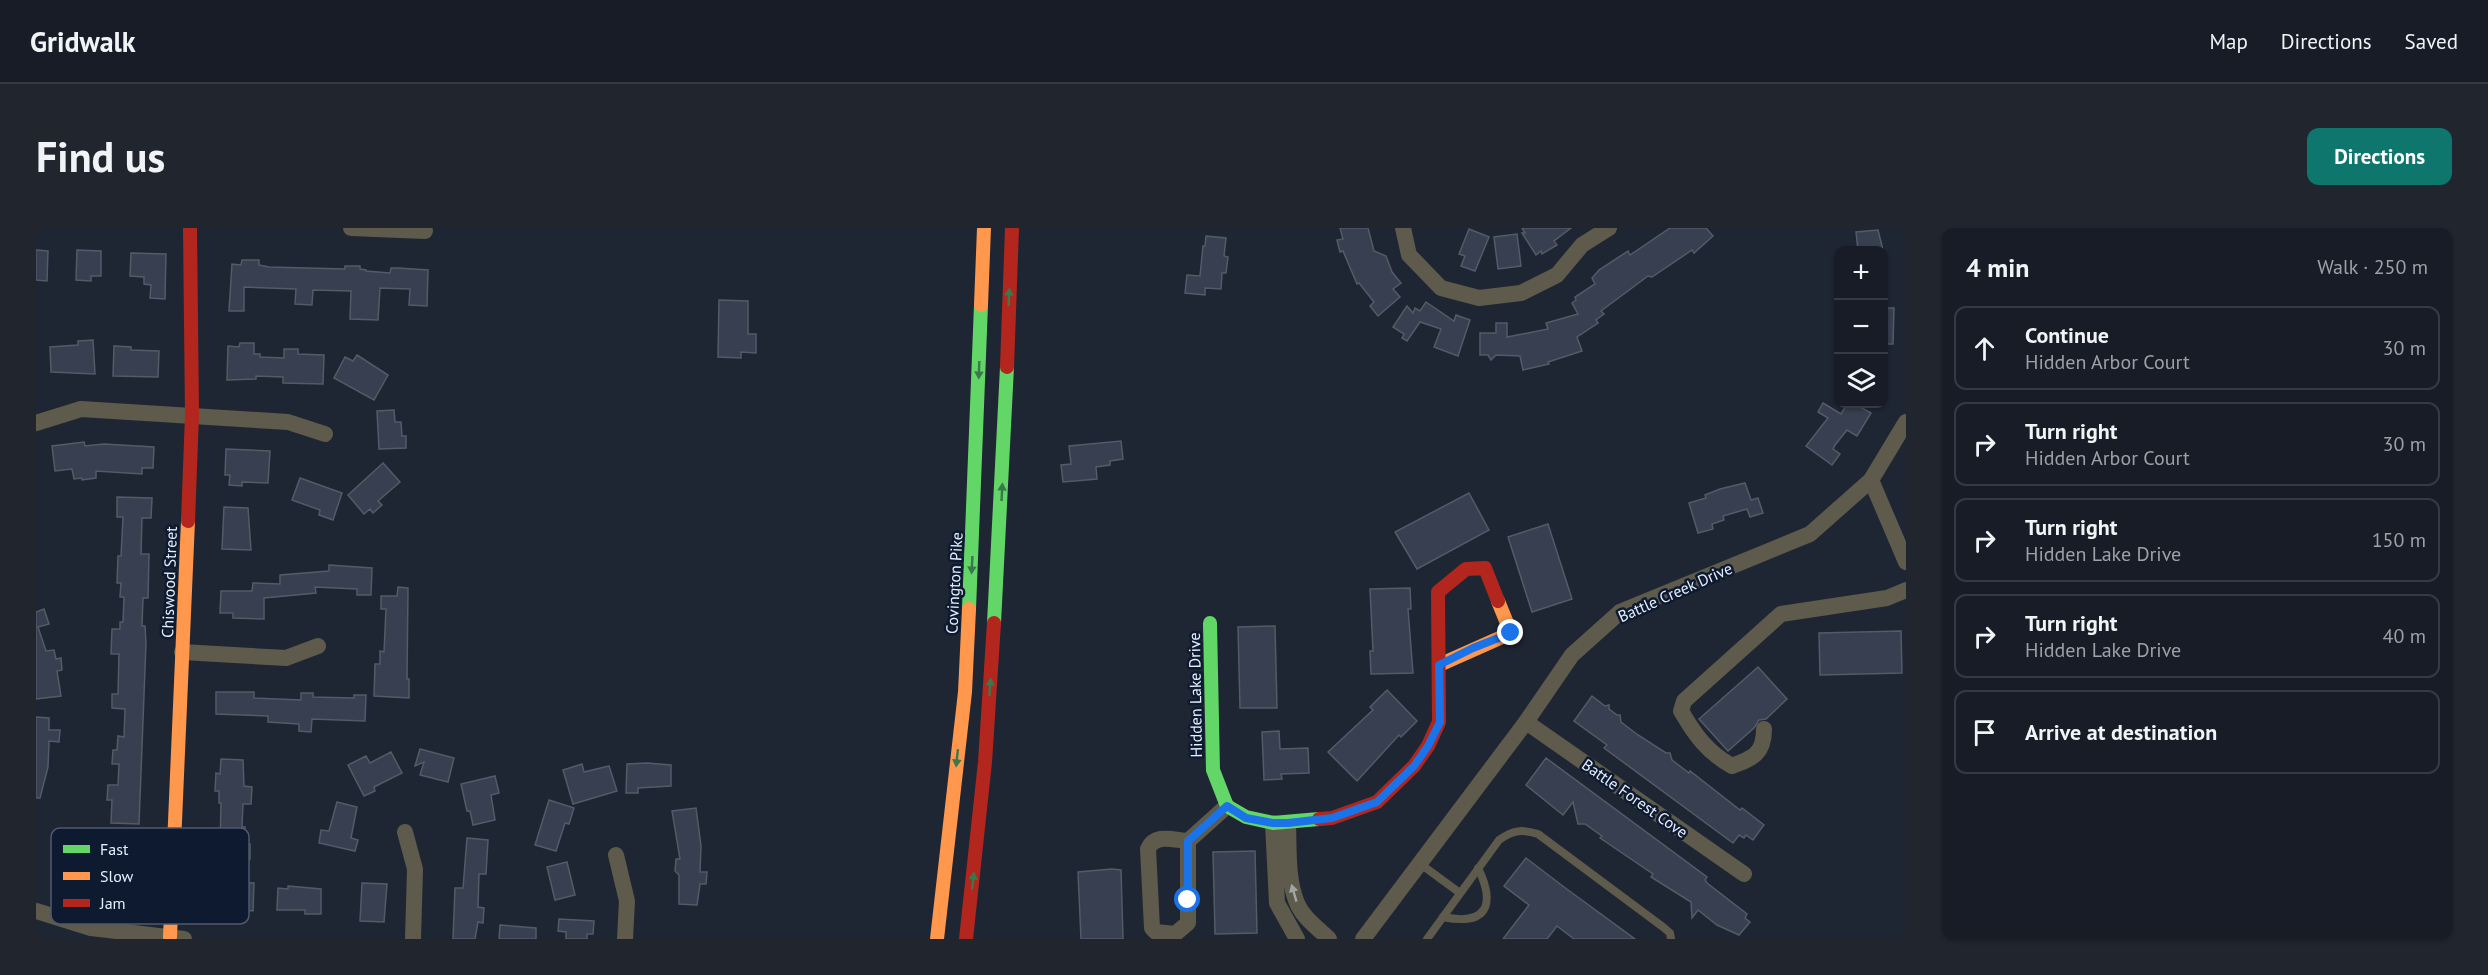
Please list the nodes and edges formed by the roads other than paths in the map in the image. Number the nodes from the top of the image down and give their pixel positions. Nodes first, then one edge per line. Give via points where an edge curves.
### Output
1 (190, 228) edge
2 (351, 228) edge
3 (984, 228) edge
4 (1012, 228) edge
5 (1403, 228) edge
6 (1609, 228) edge
7 (425, 231) dead end
8 (997, 262) junction
9 (192, 415) junction
10 (1906, 422) edge
11 (36, 423) edge
12 (325, 434) dead end
13 (1871, 480) junction
14 (1906, 562) edge
15 (1906, 590) edge
16 (1210, 623) dead end
17 (981, 638) junction
18 (318, 646) dead end
19 (182, 652) junction
20 (1439, 665) junction
21 (1526, 722) junction
22 (1764, 729) dead end
23 (1227, 806) junction
24 (1281, 823) junction
25 (179, 828) edge
26 (405, 832) dead end
27 (1188, 841) junction
28 (616, 855) dead end
29 (1419, 863) junction
30 (1478, 868) junction
31 (1744, 874) dead end
32 (1460, 893) junction
33 (36, 911) edge
34 (51, 916) edge
35 (1443, 917) junction
36 (78, 924) edge
37 (177, 938) edge
38 (412, 939) edge
39 (625, 939) edge
40 (937, 939) edge
41 (966, 939) edge
42 (1298, 939) edge
43 (1329, 939) edge
44 (1363, 939) edge
45 (1427, 939) edge
46 (1671, 939) edge

1 - 9 street, Chiswood Street
2 - 7 street
3 - 8 street, Covington Pike
4 - 8 street, Covington Pike
5 - 6 street via 1409,255 1441,288 1479,298 1521,293 1557,275 1582,245
8 -> 17 street, Covington Pike via 973,545
17 -> 8 street, Covington Pike via 1003,471
9 - 11 street via 81,409
9 - 12 street via 288,422
9 - 19 street, Chiswood Street
10 - 13 street, Battle Creek Drive
13 - 14 street
13 - 21 street, Battle Creek Drive via 1810,534 1620,612 1572,655
15 - 22 street via 1887,598 1781,614 1684,701 1681,711 1712,755 1732,766 1752,759 1764,743
16 - 23 street, Hidden Lake Drive via 1213,770
17 -> 40 street, Covington Pike via 964,692
41 -> 17 street, Covington Pike via 983,780
18 - 19 street via 286,658
19 - 25 street, Chiswood Street
20 - 20 street via 1438,592 1466,569 1485,568 1511,633
20 - 24 street via 1440,722 1414,766 1377,802 1332,818
21 - 29 street, Battle Creek Drive
21 - 31 street, Battle Forest Cove
23 - 24 street via 1246,818
23 - 27 street
24 - 42 street via 1277,903
43 -> 24 street via 1298,904
26 - 38 street via 415,869
27 - 27 street via 1188,923 1175,934 1156,932 1152,928 1148,849 1157,838
28 - 39 street via 627,901
29 - 32 lane
29 - 44 street, Battle Creek Drive
30 - 32 lane
30 - 35 lane via 1488,888 1487,903 1479,915 1461,921
30 - 46 lane via 1510,832 1525,830 1538,834 1663,927
32 - 35 lane
33 - 34 street
35 - 45 lane
36 - 37 street

